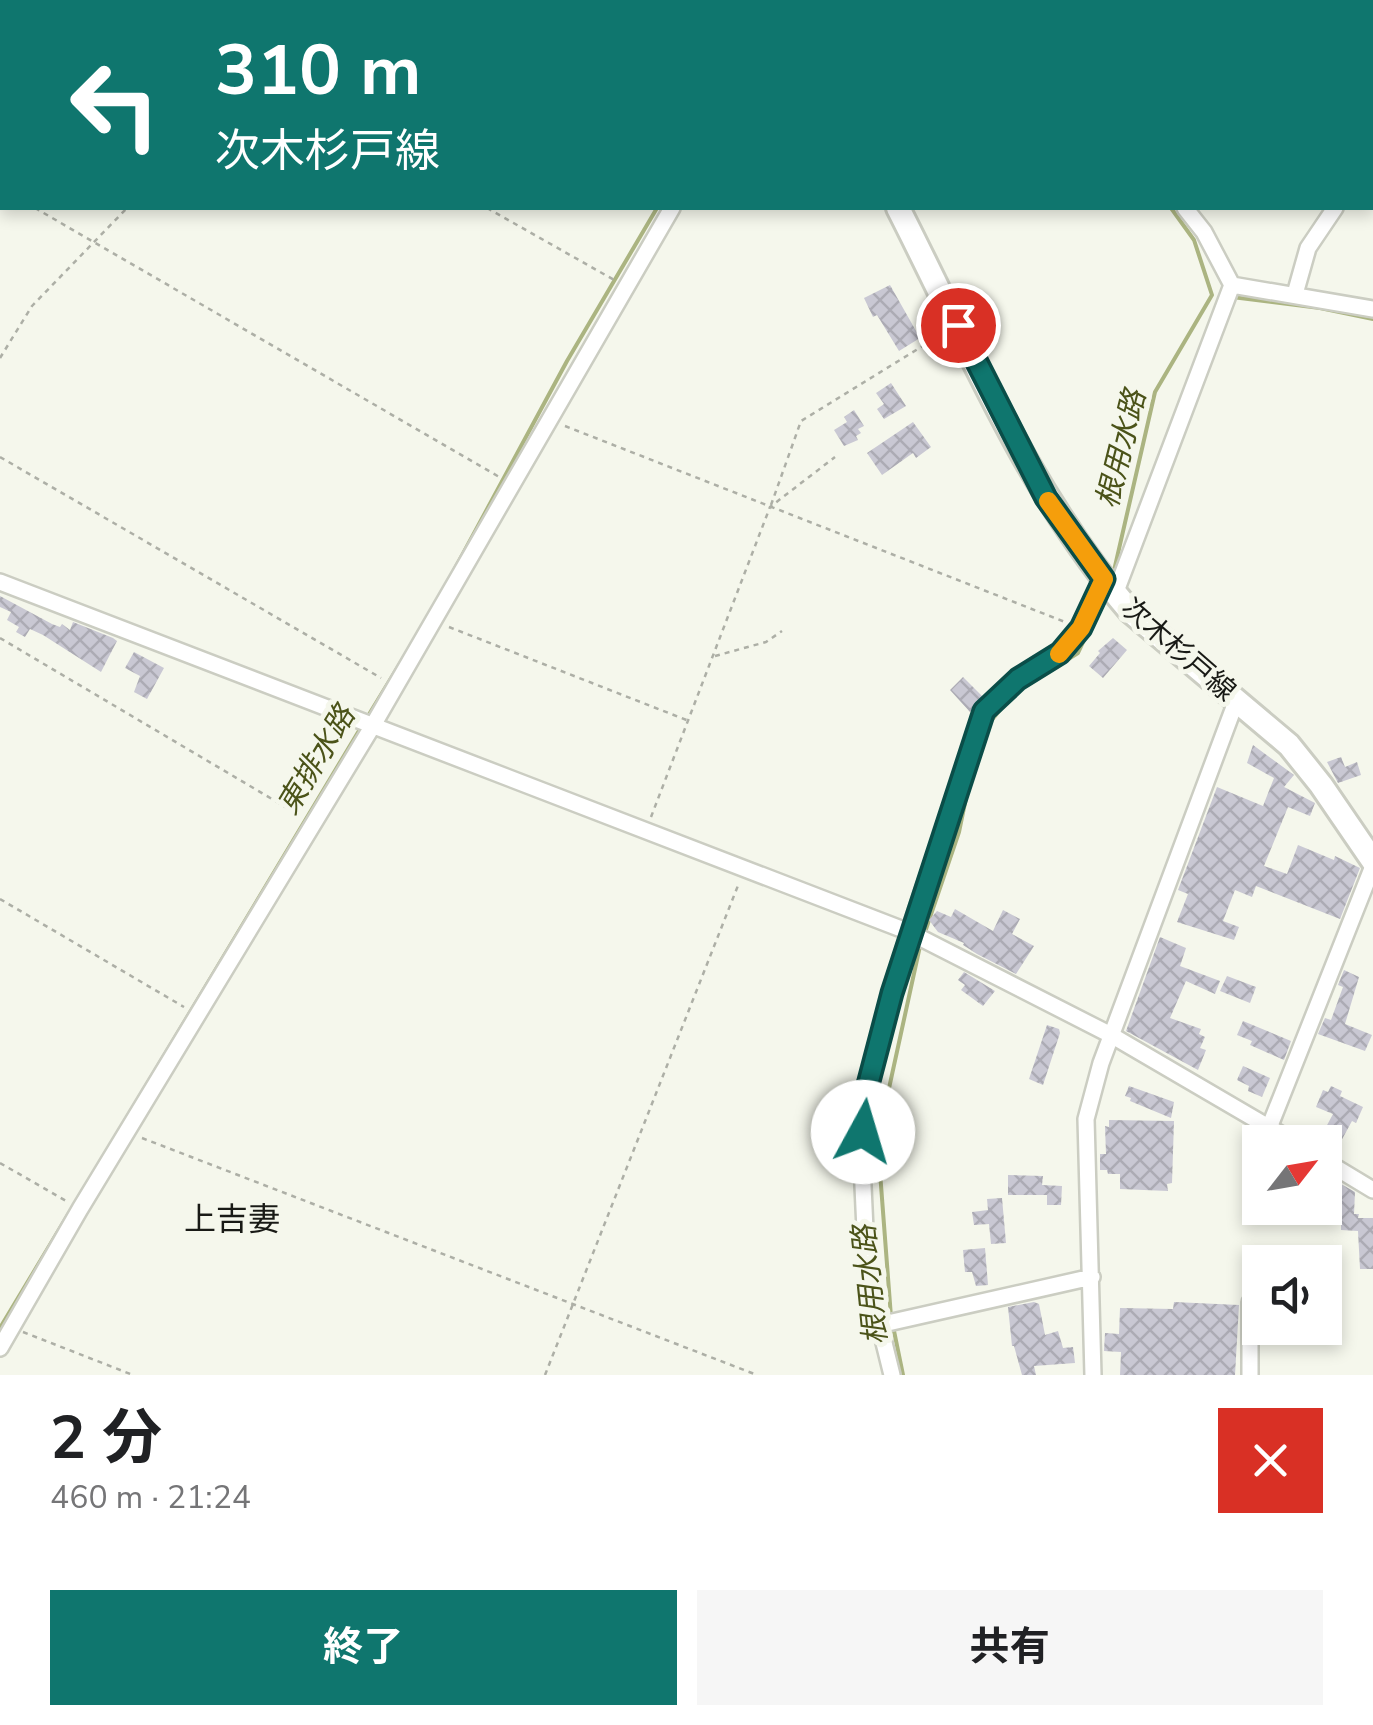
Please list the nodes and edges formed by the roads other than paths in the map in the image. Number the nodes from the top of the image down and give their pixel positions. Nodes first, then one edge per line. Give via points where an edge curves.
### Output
1 (671, 210) edge
2 (899, 210) edge
3 (1187, 210) edge
4 (1335, 210) edge
5 (1232, 286) junction
6 (1295, 294) junction
7 (1373, 309) edge
8 (0, 582) edge
9 (1109, 586) junction
10 (1238, 699) junction
11 (372, 727) junction
12 (1373, 864) edge
13 (909, 932) junction
14 (1111, 1036) junction
15 (1264, 1125) edge
16 (1270, 1125) edge
17 (1342, 1171) edge
18 (1373, 1190) edge
19 (1092, 1277) junction
20 (879, 1325) junction
21 (1250, 1345) edge
22 (0, 1348) edge
23 (892, 1375) edge
24 (1093, 1375) edge
25 (1250, 1375) edge

1 - 11 street
2 - 9 main road, 次木杉戸線 via 1046,498
3 - 5 street
4 - 6 street via 1308,248
5 - 6 street
5 - 9 street
6 - 7 street
8 - 11 street
9 - 10 main road, 次木杉戸線
9 - 13 street via 1060,653 984,711
10 - 12 main road, 次木杉戸線 via 1322,785
10 - 14 street
11 - 13 street
11 - 22 street
12 - 16 street
13 - 14 street
13 - 20 street via 864,1100 867,1274
14 - 15 street
14 - 19 street via 1086,1119
17 - 18 street
19 - 20 street
19 - 24 street
20 - 23 street
21 - 25 street

